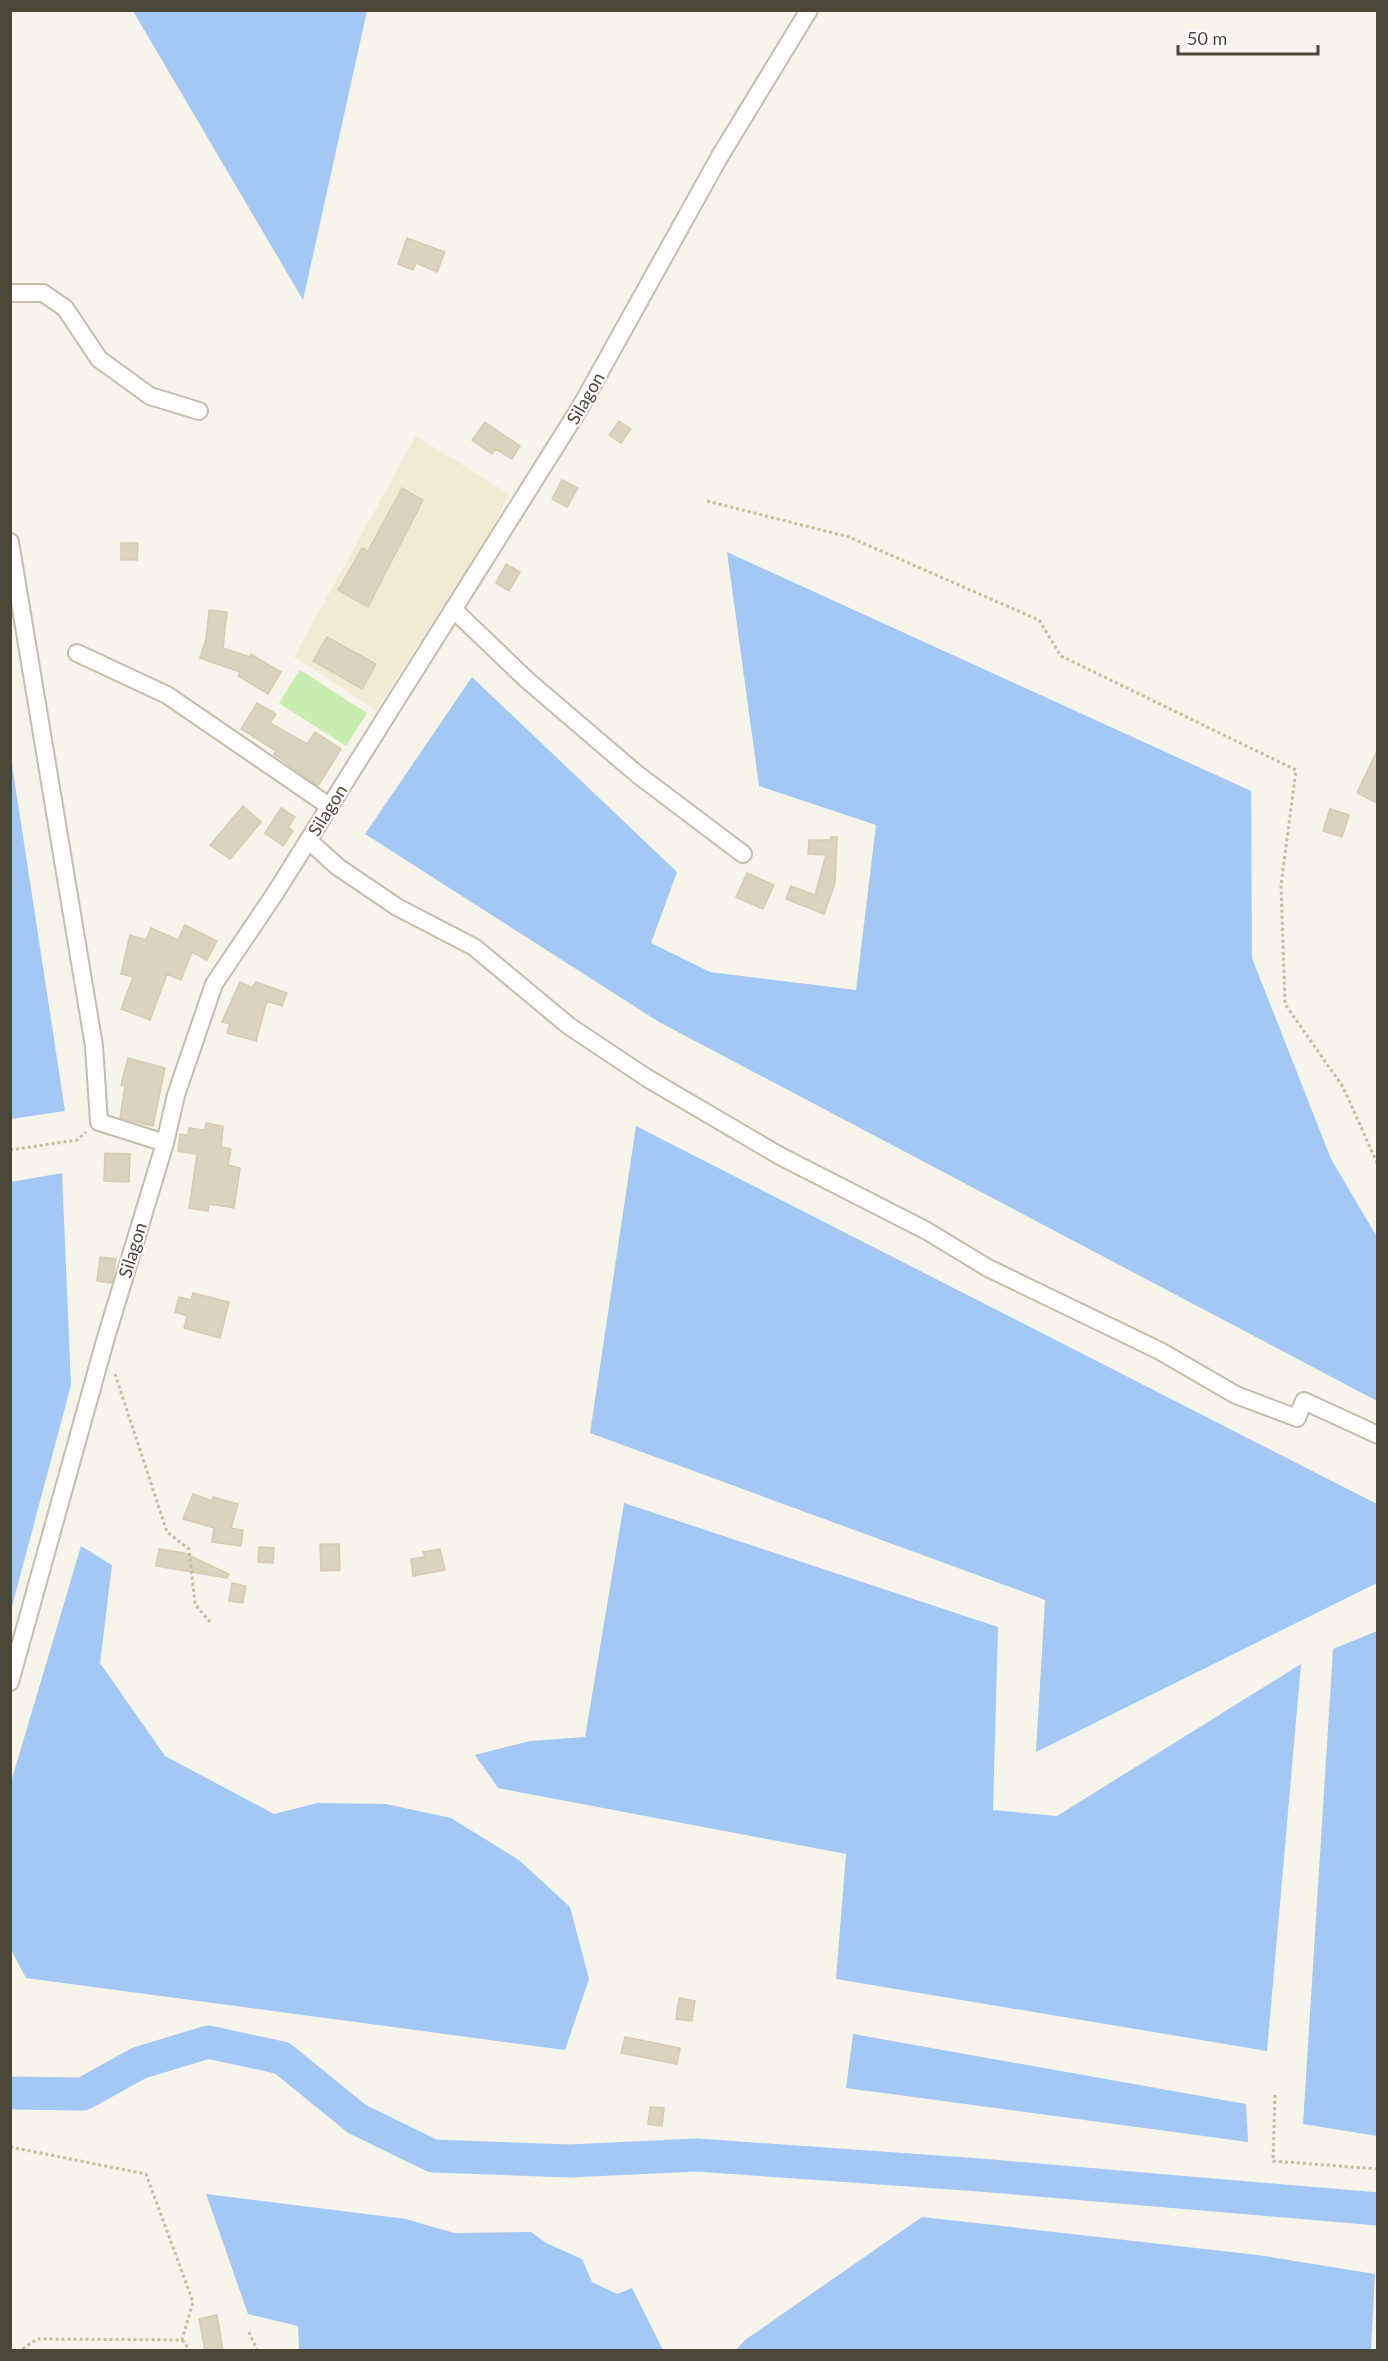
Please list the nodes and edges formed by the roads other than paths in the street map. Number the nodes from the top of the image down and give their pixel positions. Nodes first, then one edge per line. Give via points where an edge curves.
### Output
1 (809, 10) edge
2 (10, 292) edge
3 (199, 411) dead end
4 (10, 542) edge
5 (453, 609) junction
6 (76, 653) dead end
7 (329, 806) junction
8 (308, 840) junction
9 (743, 854) dead end
10 (165, 1143) junction
11 (1377, 1435) edge
12 (10, 1682) edge

1 - 5 street, Silagon via 720,156 581,406
2 - 3 street via 43,293 65,308 99,359 150,396
4 - 10 street via 94,1046 99,1122
5 - 7 street, Silagon
5 - 9 street via 527,680 637,774
6 - 7 street via 168,695
7 - 8 street, Silagon
8 - 10 street, Silagon via 214,984 176,1095
8 - 11 street via 338,867 397,907 474,947 569,1026 647,1078 780,1156 927,1231 988,1268 1160,1351 1236,1395 1297,1418 1304,1401
10 - 12 street, Silagon

